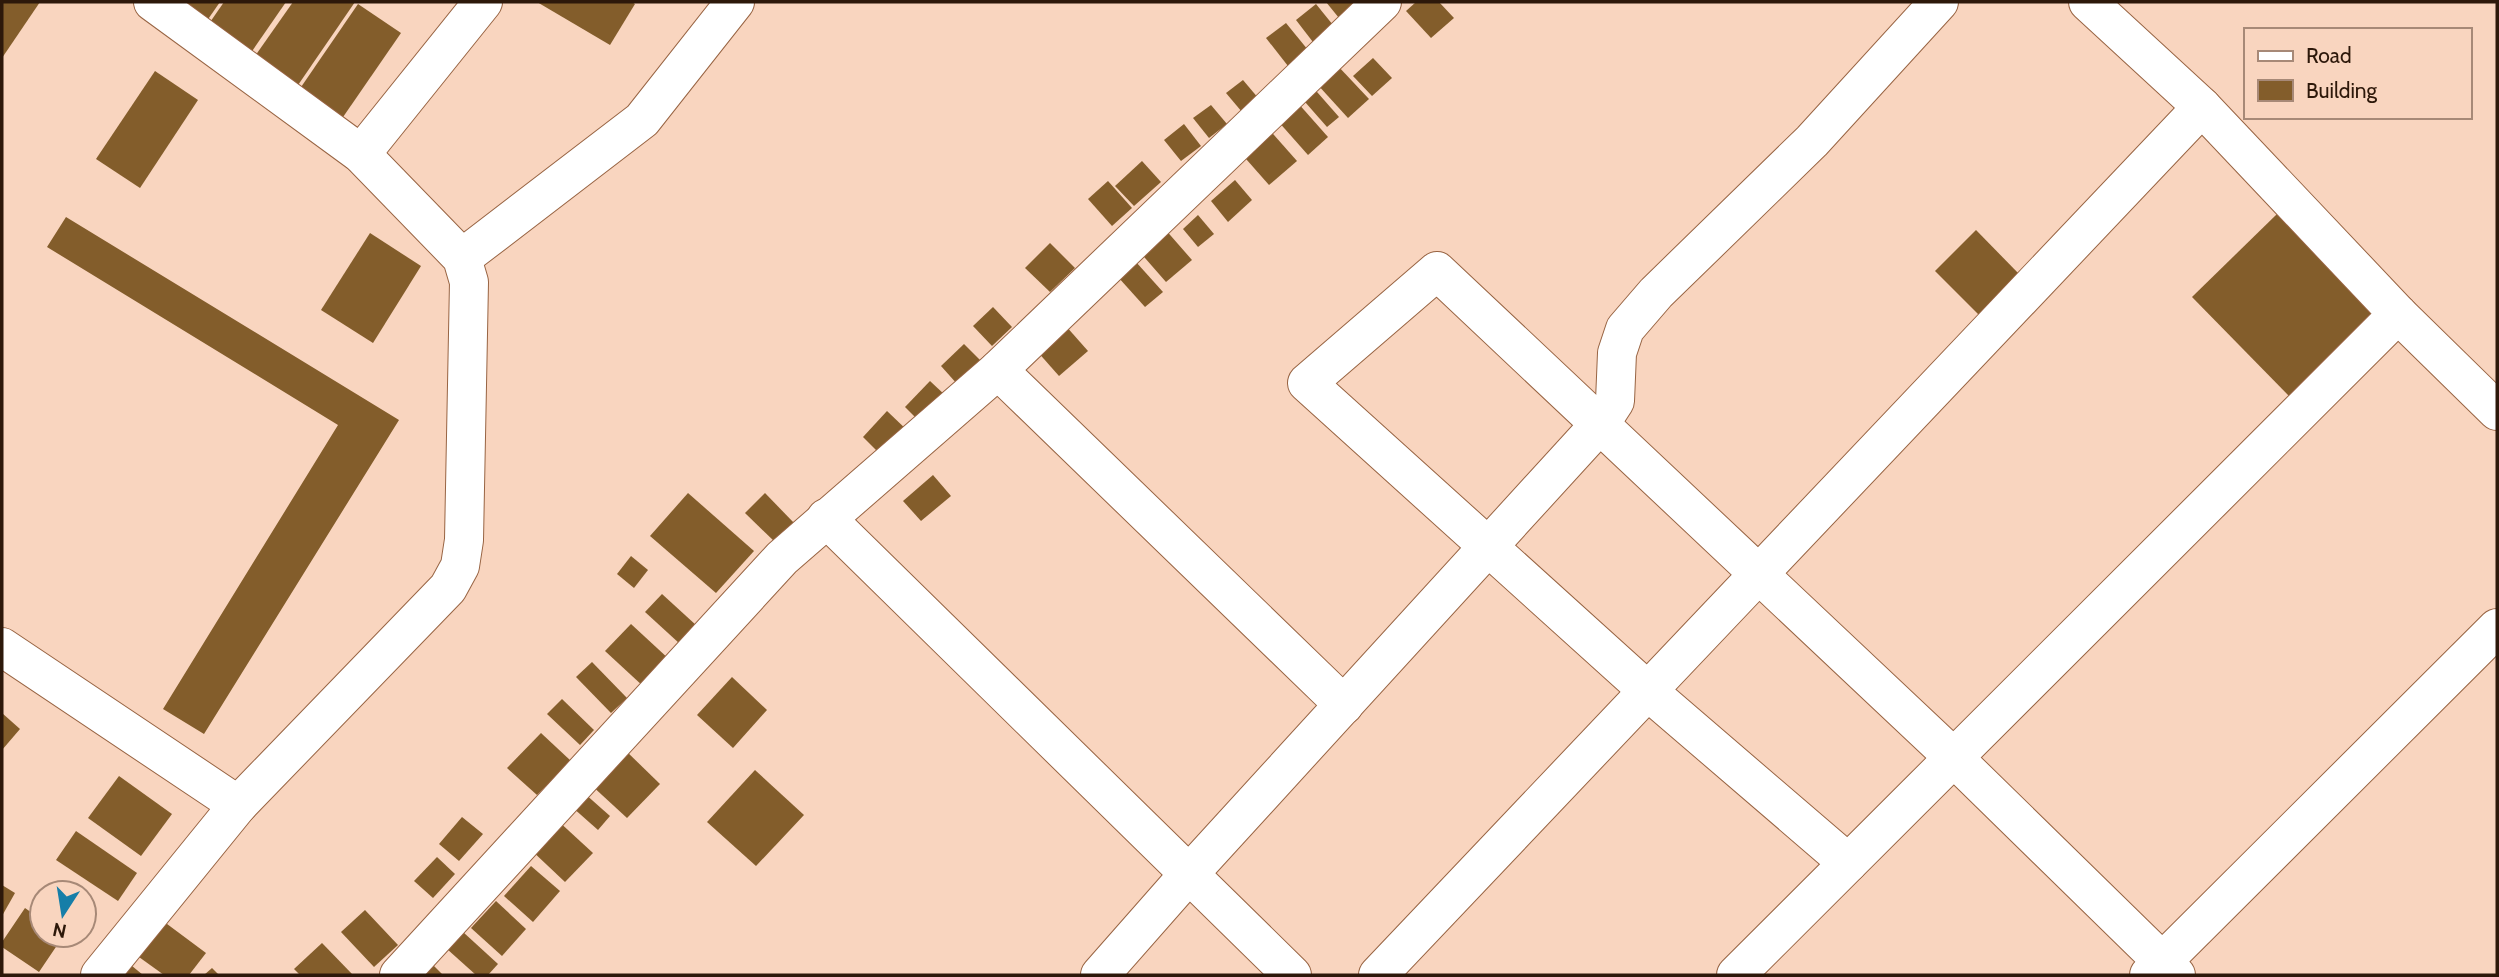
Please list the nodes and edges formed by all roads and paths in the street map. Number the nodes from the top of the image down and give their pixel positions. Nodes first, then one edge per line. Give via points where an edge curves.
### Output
1 (153, 2) edge
2 (483, 2) edge
3 (735, 2) edge
4 (1382, 2) edge
5 (1939, 2) edge
6 (2088, 2) edge
7 (2202, 107) junction
8 (361, 154) junction
9 (463, 258) junction
10 (2398, 314) junction
11 (998, 370) junction
12 (2497, 411) edge
13 (1600, 425) junction
14 (826, 518) junction
15 (1488, 547) junction
16 (1760, 575) junction
17 (2497, 628) edge
18 (2, 648) edge
19 (1648, 692) junction
20 (1344, 705) junction
21 (1953, 757) junction
22 (238, 805) junction
23 (1848, 863) junction
24 (1188, 875) junction
25 (2162, 971) edge
26 (100, 975) edge
27 (399, 975) edge
28 (1100, 975) edge
29 (1292, 975) edge
30 (1378, 975) edge
31 (1735, 975) edge

1 - 8 street
2 - 8 street
3 - 9 street via 642,120
4 - 11 street
5 - 13 street via 1812,141 1625,329 1618,353 1615,401
6 - 7 street
7 - 10 street
7 - 16 street
8 - 9 street
9 - 22 street via 469,282 460,566 448,588
10 - 12 street
10 - 21 street
11 - 14 street
11 - 20 street
13 - 15 street
13 - 15 street via 1437,271 1307,383
13 - 16 street
14 - 24 street
14 - 27 street via 782,558
15 - 19 street
15 - 20 street
16 - 19 street
16 - 21 street
17 - 25 street
18 - 22 street
19 - 23 street
19 - 30 street
20 - 24 street
21 - 23 street
21 - 25 street
22 - 26 street
23 - 31 street
24 - 28 street
24 - 29 street

